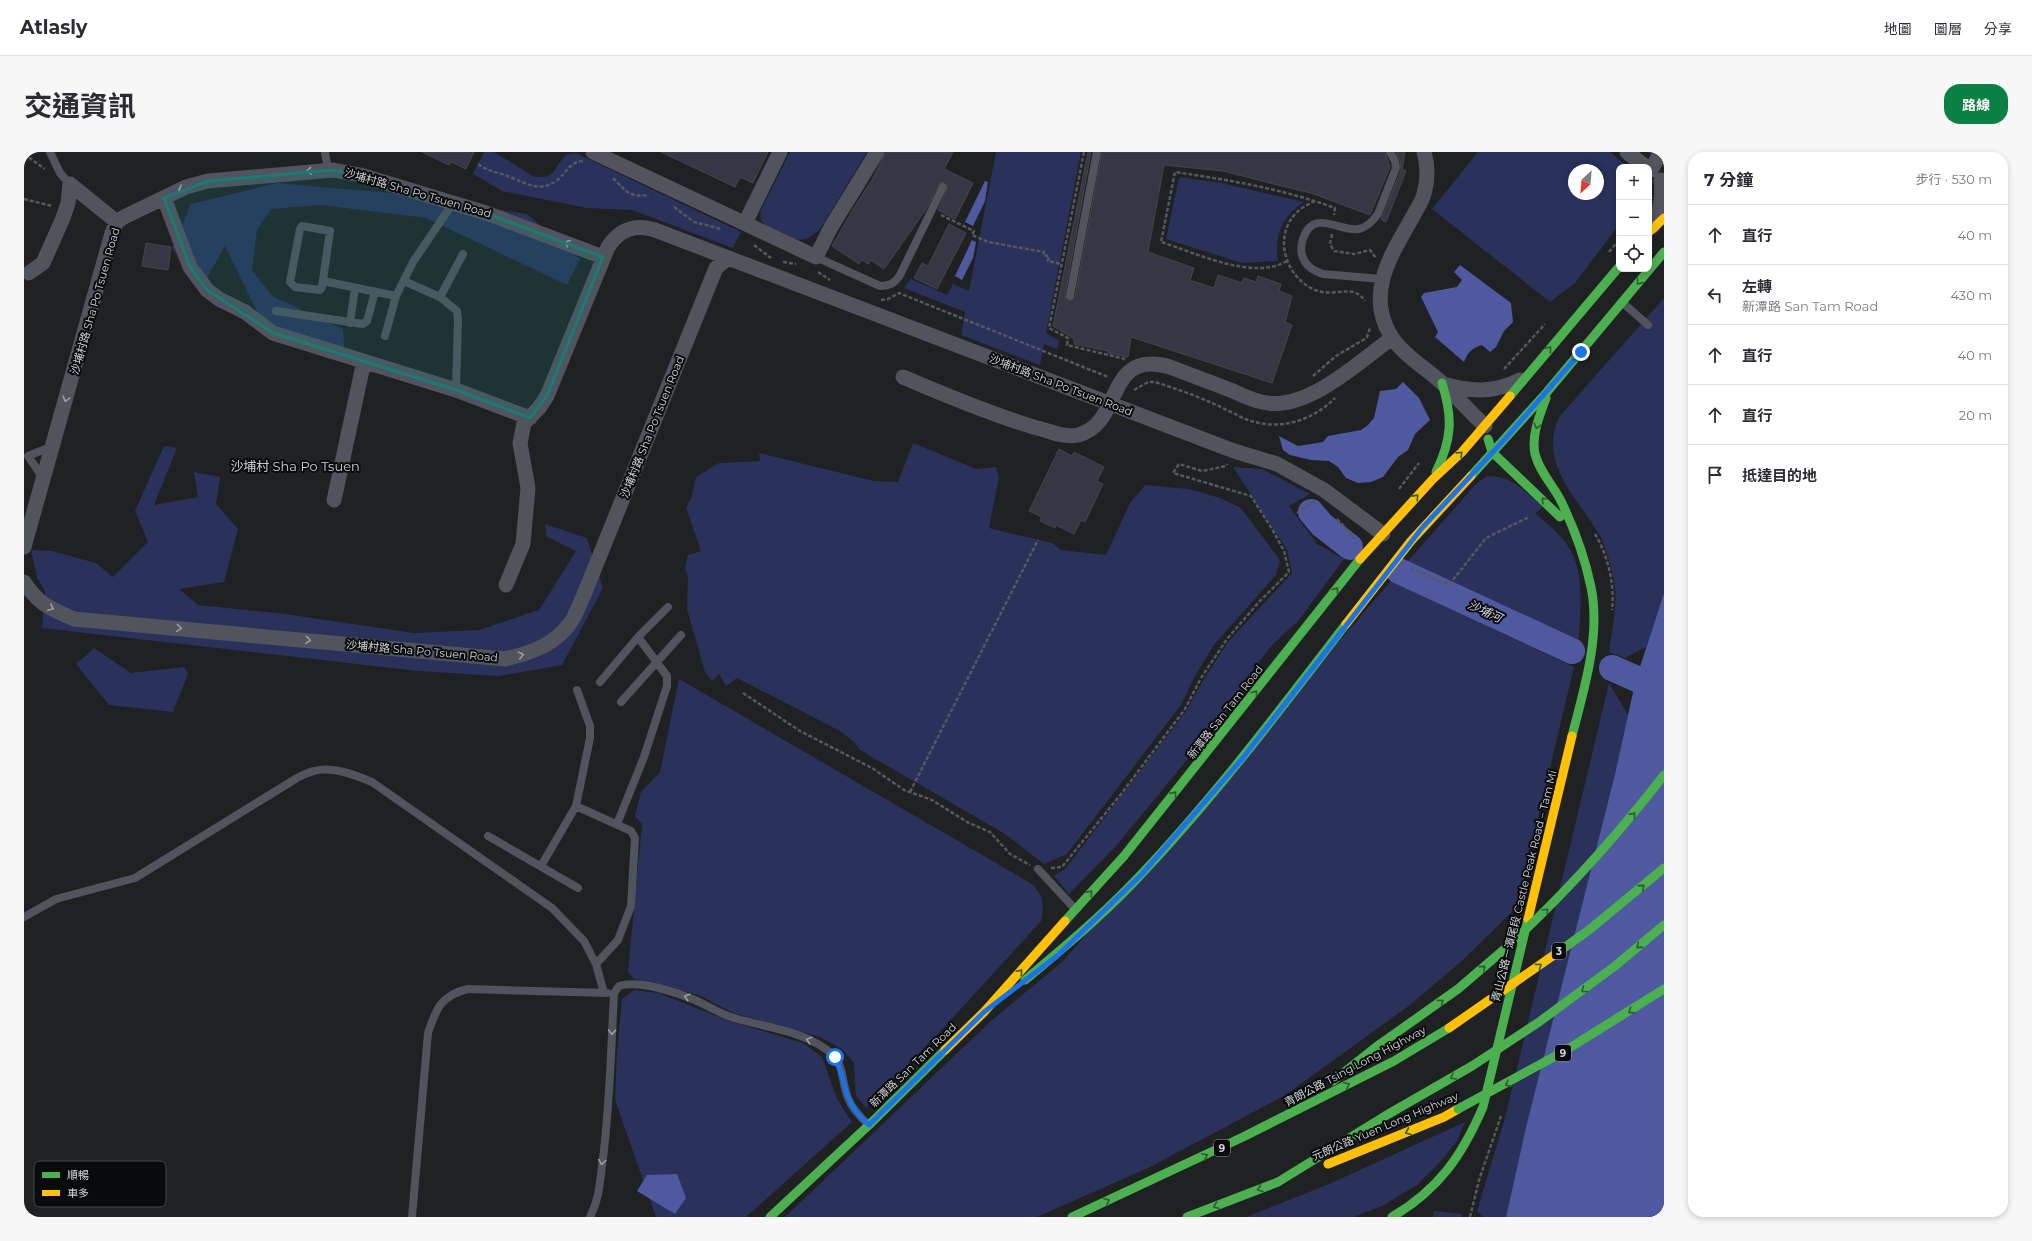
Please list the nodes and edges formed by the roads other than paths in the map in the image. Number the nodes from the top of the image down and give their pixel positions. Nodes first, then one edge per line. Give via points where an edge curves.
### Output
1 (50, 152) edge
2 (326, 152) edge
3 (593, 152) edge
4 (780, 152) edge
5 (877, 152) edge
6 (1097, 152) edge
7 (1390, 152) edge
8 (1424, 152) edge
9 (1627, 152) edge
10 (1661, 152) edge
11 (328, 170) junction
12 (1654, 174) edge
13 (65, 179) junction
14 (943, 187) dead end
15 (164, 198) junction
16 (453, 203) junction
17 (1664, 218) edge
18 (117, 222) junction
19 (745, 223) junction
20 (1652, 226) edge
21 (1652, 229) edge
22 (1664, 252) edge
23 (463, 254) dead end
24 (604, 257) junction
25 (816, 257) junction
26 (727, 259) junction
27 (1616, 270) edge
28 (29, 273) dead end
29 (1381, 279) junction
30 (323, 281) junction
31 (404, 281) junction
32 (355, 288) junction
33 (375, 292) junction
34 (396, 296) junction
35 (1070, 296) dead end
36 (440, 297) junction
37 (1622, 303) junction
38 (276, 311) dead end
39 (350, 323) junction
40 (1648, 325) dead end
41 (385, 336) dead end
42 (1392, 338) junction
43 (364, 361) junction
44 (903, 376) dead end
45 (1523, 379) junction
46 (1442, 383) junction
47 (1549, 389) junction
48 (456, 390) junction
49 (1109, 403) junction
50 (530, 418) junction
51 (1485, 426) junction
52 (1508, 441) junction
53 (54, 445) junction
54 (1492, 452) junction
55 (26, 455) edge
56 (1527, 460) dead end
57 (1544, 476) junction
58 (44, 479) junction
59 (1433, 479) junction
60 (334, 500) dead end
61 (1422, 528) junction
62 (1571, 528) junction
63 (1392, 535) junction
64 (24, 547) edge
65 (24, 582) edge
66 (506, 585) dead end
67 (668, 607) dead end
68 (681, 635) dead end
69 (638, 637) junction
70 (657, 663) junction
71 (600, 682) dead end
72 (577, 690) dead end
73 (622, 702) dead end
74 (1664, 775) edge
75 (576, 806) junction
76 (617, 824) junction
77 (488, 836) dead end
78 (541, 866) junction
79 (1664, 868) edge
80 (1038, 869) road end
81 (578, 888) dead end
82 (1075, 909) junction
83 (24, 917) edge
84 (1664, 925) edge
85 (596, 964) junction
86 (1664, 990) edge
87 (604, 993) junction
88 (614, 993) junction
89 (984, 1012) junction
90 (1299, 1108) junction
91 (869, 1125) junction
92 (1278, 1182) junction
93 (412, 1217) edge
94 (590, 1217) edge
95 (770, 1217) edge
96 (1072, 1217) edge
97 (1187, 1217) edge
98 (1392, 1217) edge

1 - 13 lane
2 - 11 lane
3 - 19 street
4 - 19 street
5 - 25 street via 831,227
6 - 35 lane
7 - 29 lane via 1396,161 1396,168 1378,214 1368,225 1360,229 1351,230 1325,222 1316,224 1304,235 1301,251 1309,266 1323,274
8 - 29 street via 1427,162 1424,195
9 - 12 street
10 - 12 street
11 -> 15 street, 沙埔村路 Sha Po Tsuen Road via 208,181 186,187
11 - 16 street, 沙埔村路 Sha Po Tsuen Road via 360,174
12 - 20 street via 1662,193 1661,206
13 - 18 street
13 - 28 street via 68,204 42,262
14 - 25 lane via 896,282 880,286
15 - 18 street, 沙埔村路 Sha Po Tsuen Road
15 - 43 street via 190,267 208,290 246,312 278,335
24 -> 16 street, 沙埔村路 Sha Po Tsuen Road
16 - 31 lane via 413,262
17 - 21 main road
18 -> 53 street, 沙埔村路 Sha Po Tsuen Road
19 - 25 street
22 -> 37 main road, 青山公路－潭尾段 Castle Peak Road – Tam Mi
23 - 36 lane
24 - 26 street, 沙埔村路 Sha Po Tsuen Road via 614,238 623,231 633,227 644,227
24 - 50 street via 547,396
26 - 49 street, 沙埔村路 Sha Po Tsuen Road
65 -> 26 street, 沙埔村路 Sha Po Tsuen Road via 33,596 44,605 74,619 505,658 532,652 555,640 574,616 716,268
45 -> 27 main road
29 - 42 street via 1381,311
30 - 30 lane via 322,287 317,290 295,287 290,282 302,226 330,231
30 - 32 lane
31 - 34 lane
31 - 36 lane
32 - 33 lane
32 - 39 lane
33 - 34 lane
33 - 39 lane via 367,321 363,324
34 - 41 lane
36 - 48 lane via 457,311
37 - 40 lane
37 - 47 main road, 青山公路－潭尾段 Castle Peak Road – Tam Mi
38 - 39 lane
42 - 46 street
42 - 49 street via 1305,399 1287,403 1268,403 1250,399 1158,364 1144,364 1122,377
43 - 48 street
43 - 60 street
44 - 49 street via 1008,420 1063,435 1078,435 1092,429 1102,419
45 - 46 street via 1507,387 1489,391 1465,390
45 - 51 main road
46 - 51 street
46 - 59 main road via 1450,416 1449,441
47 - 52 main road, 新潭路 San Tam Road
47 -> 57 main road, 青山公路－潭尾段 Castle Peak Road – Tam Mi via 1534,440 1535,453
48 - 50 street
49 - 63 street, 沙埔村路 Sha Po Tsuen Road via 1277,464 1324,490
50 - 66 street via 524,423 520,443 528,488 523,544
51 - 52 main road
51 - 54 main road
59 -> 51 main road, 新潭路 San Tam Road
52 - 54 main road, 新潭路 San Tam Road
53 - 55 lane
53 - 58 street, 沙埔村路 Sha Po Tsuen Road
54 - 61 main road, 新潭路 San Tam Road
62 -> 54 main road, 青山公路－潭尾段 Castle Peak Road – Tam Mi
55 - 58 lane
56 - 57 main road
57 - 62 main road, 青山公路－潭尾段 Castle Peak Road – Tam Mi via 1560,500
58 - 64 street, 沙埔村路 Sha Po Tsuen Road
63 -> 59 main road, 新潭路 San Tam Road
61 - 63 main road
61 - 89 main road, 新潭路 San Tam Road via 1242,759 1142,874 1057,956
62 - 98 main road, 青山公路－潭尾段 Castle Peak Road – Tam Mi via 1580,548 1591,588 1593,612 1590,656 1483,1107 1472,1135 1456,1161 1418,1200
82 -> 63 main road, 新潭路 San Tam Road via 1129,850 1362,557
67 - 69 lane
68 - 70 lane
69 - 70 lane
69 - 71 lane
70 - 73 lane
70 - 76 lane via 667,676 667,686 644,757
72 - 75 lane via 590,726 590,738
90 -> 74 main road, 9, bridge via 1376,1047 1458,989 1535,922 1589,867
75 - 76 lane
75 - 78 lane
76 - 85 lane via 631,832 635,838 631,906 618,940
77 - 78 lane
78 - 81 lane
90 -> 79 main road, 青朗公路 Tsing Long Highway / 3, bridge via 1420,1047 1589,930
80 - 82 lane
89 -> 82 main road, 新潭路 San Tam Road
83 - 85 lane via 56,899 135,878 297,778 315,770 334,771 372,782 552,908 584,941
84 -> 92 main road, bridge via 1615,966 1513,1040
85 - 87 lane
86 -> 92 main road, 元朗公路 Yuen Long Highway / 9, bridge via 1523,1077 1410,1131
87 - 88 lane
87 - 93 lane via 468,989 454,992 443,1001 435,1011 428,1033
91 -> 88 lane via 854,1109 848,1098 840,1066 835,1057 814,1041 732,1017 694,999 666,991 634,984 618,986
88 -> 94 lane via 607,1124 598,1203
89 - 91 main road, 新潭路 San Tam Road
96 -> 90 main road, 青朗公路 Tsing Long Highway / 9 via 1170,1173
91 - 95 main road, 新潭路 San Tam Road
92 -> 97 main road, 9

